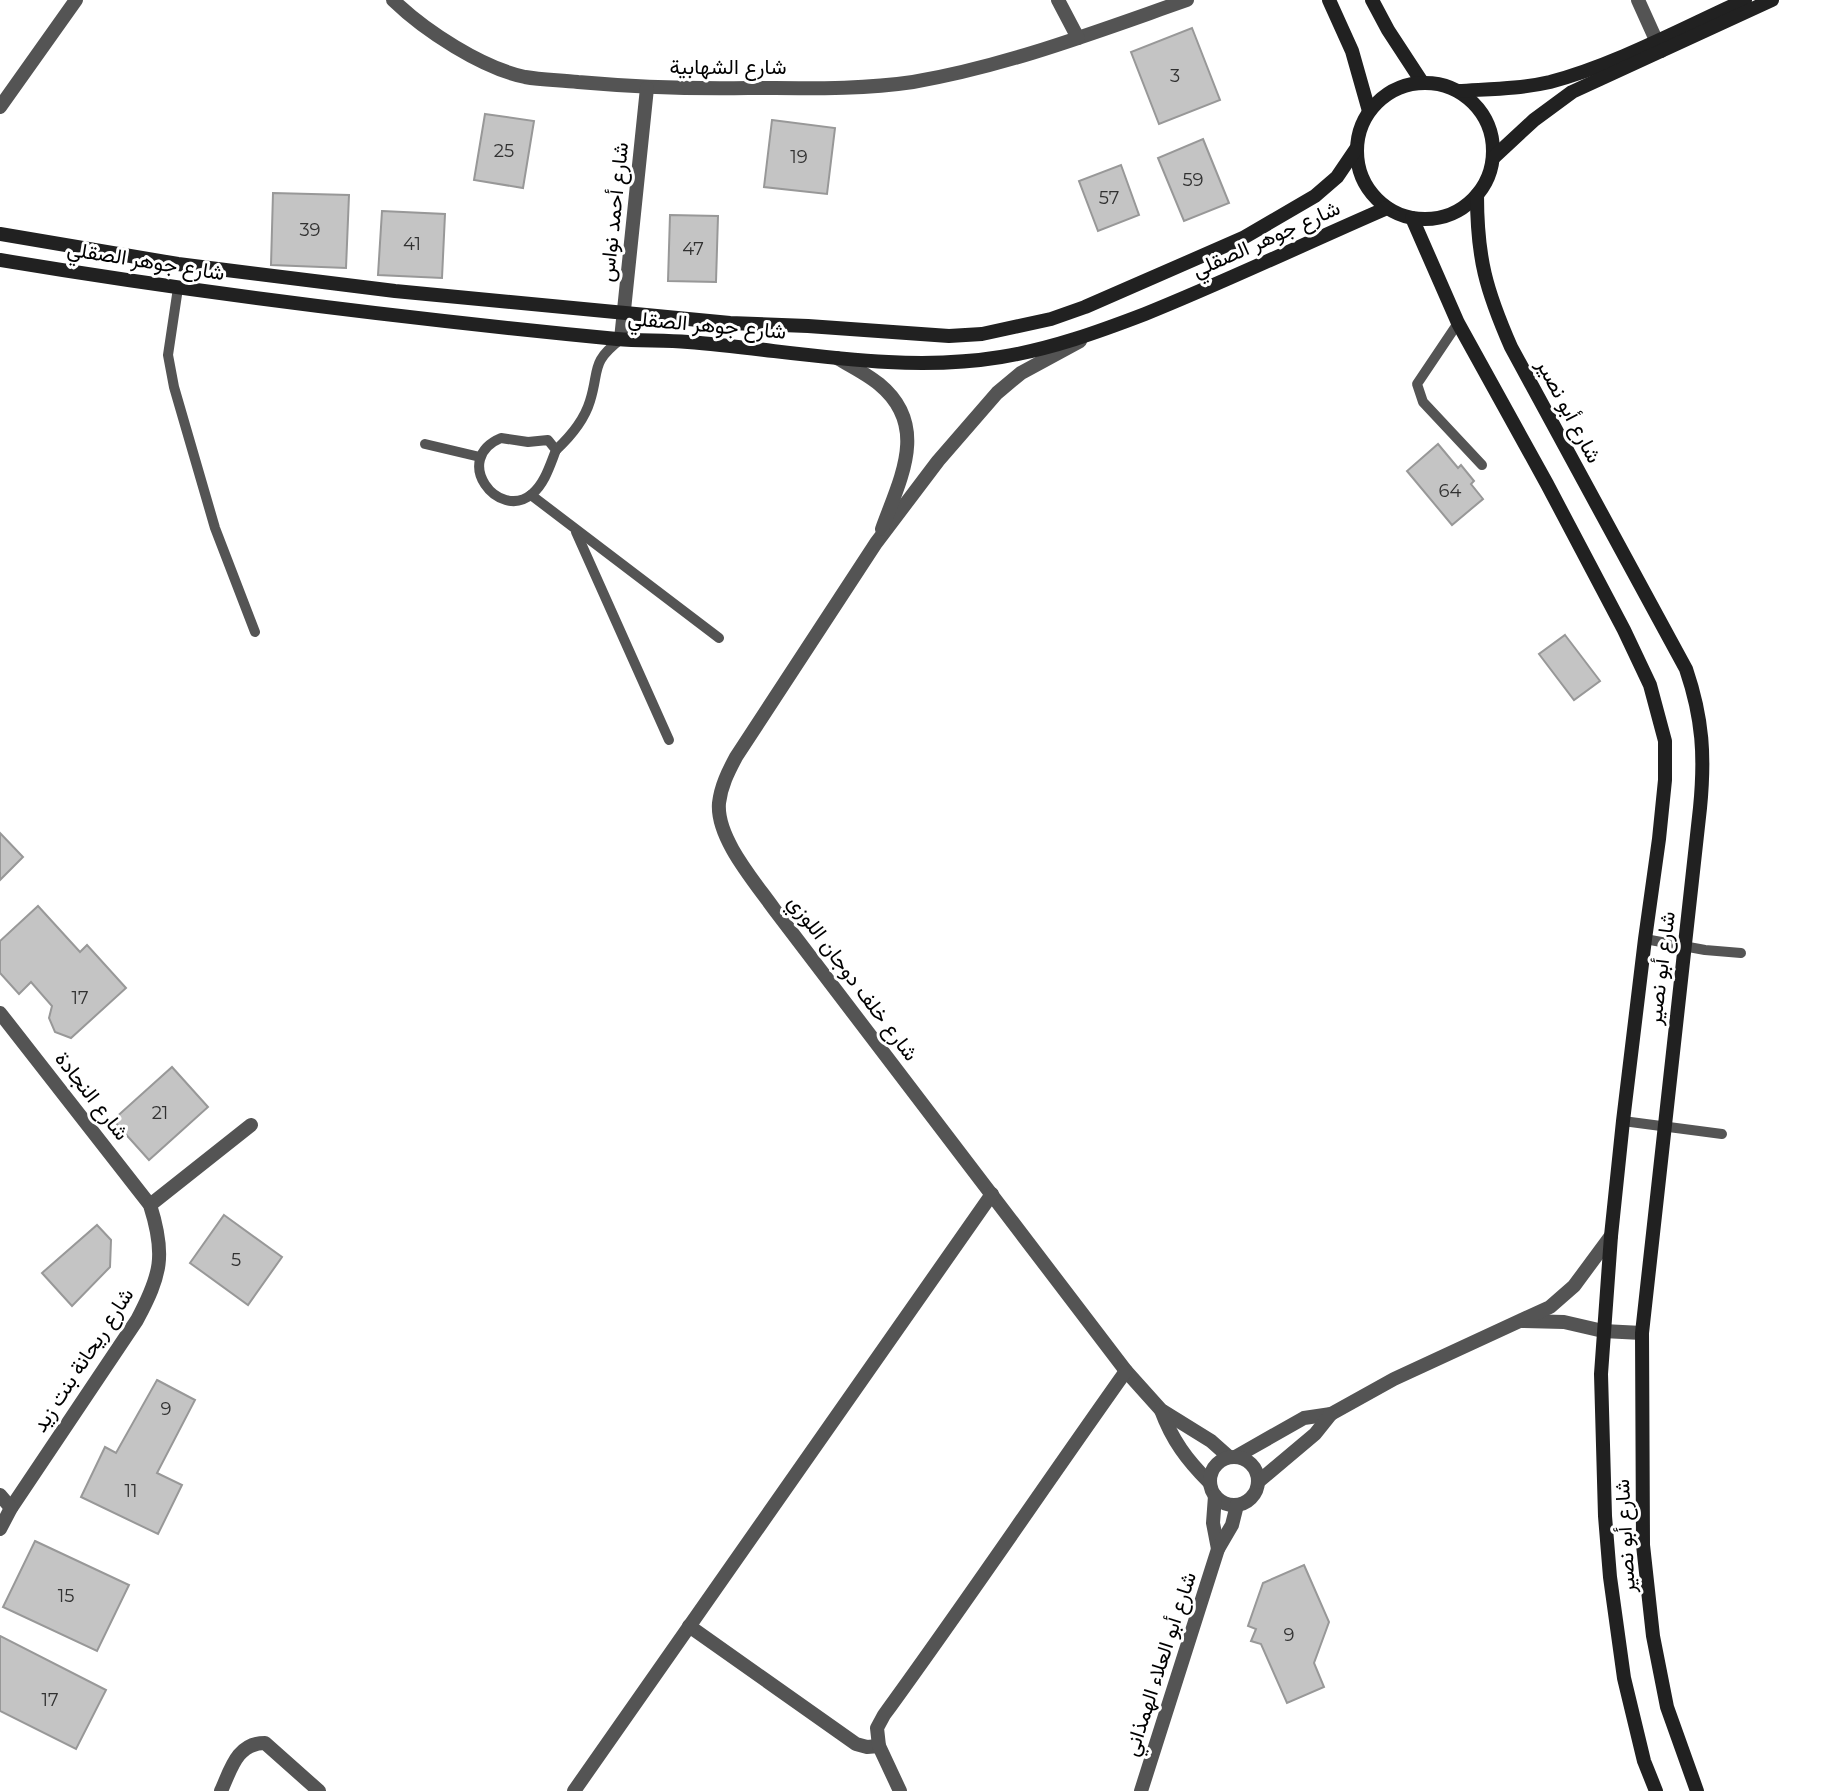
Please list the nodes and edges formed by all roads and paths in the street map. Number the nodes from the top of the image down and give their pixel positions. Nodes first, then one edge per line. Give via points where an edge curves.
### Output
1 (76, 0) edge
2 (393, 0) edge
3 (1058, 0) edge
4 (1187, 0) edge
5 (1329, 0) edge
6 (1372, 0) edge
7 (1638, 0) edge
8 (1745, 0) edge
9 (1772, 0) edge
10 (1078, 38) junction
11 (1659, 46) junction
12 (1422, 82) junction
13 (647, 88) junction
14 (1458, 91) junction
15 (0, 107) edge
16 (1369, 111) junction
17 (1356, 149) junction
18 (1493, 158) junction
19 (1477, 195) junction
20 (1387, 208) junction
21 (1412, 218) junction
22 (0, 234) edge
23 (0, 260) edge
24 (178, 288) junction
25 (625, 313) junction
26 (1458, 324) junction
27 (1097, 332) junction
28 (621, 339) junction
29 (837, 358) junction
30 (425, 444) dead end
31 (556, 450) junction
32 (480, 457) junction
33 (1482, 465) dead end
34 (531, 495) junction
35 (574, 528) junction
36 (876, 544) junction
37 (255, 632) dead end
38 (719, 638) dead end
39 (669, 740) dead end
40 (1645, 939) junction
41 (1686, 945) junction
42 (1741, 953) dead end
43 (0, 1013) edge
44 (1623, 1121) junction
45 (251, 1125) dead end
46 (1664, 1127) junction
47 (1722, 1134) dead end
48 (992, 1194) junction
49 (150, 1205) junction
50 (1611, 1236) junction
51 (1521, 1320) junction
52 (1603, 1331) junction
53 (1642, 1333) junction
54 (1126, 1371) junction
55 (1161, 1410) junction
56 (1331, 1414) junction
57 (1233, 1457) junction
58 (1209, 1482) junction
59 (1258, 1482) junction
60 (0, 1495) edge
61 (1215, 1496) junction
62 (1237, 1505) junction
63 (11, 1508) junction
64 (0, 1529) edge
65 (1218, 1549) junction
66 (689, 1626) junction
67 (879, 1746) junction
68 (221, 1791) edge
69 (319, 1791) edge
70 (574, 1791) edge
71 (900, 1791) edge
72 (1141, 1791) edge
73 (1656, 1791) edge
74 (1697, 1791) edge

1 - 15 street
2 - 13 street, شارع الشهابية via 459,48 513,73
3 - 10 street
4 - 10 street, شارع الشهابية
5 - 16 main road via 1352,51
6 - 12 main road
7 - 11 street
8 - 11 main road
9 - 11 main road
10 - 13 street, شارع الشهابية via 912,82 830,88
11 - 14 main road via 1549,82
11 - 18 main road via 1572,92
12 - 14 main road
12 - 16 main road via 1401,86
13 - 25 street, شارع أحمد نواس
14 - 18 main road via 1482,112 1492,134
16 - 17 main road
17 - 20 main road via 1359,172 1370,192
17 - 25 main road, شارع جوهر الصقلي via 1337,177 1315,196 1244,238 1085,307 1030,325 949,336
18 - 19 main road
19 - 21 main road via 1448,215
19 - 41 main road, شارع أبو نصير via 1480,260 1496,314 1686,669 1697,703 1703,773
20 - 21 main road
20 - 27 main road, شارع جوهر الصقلي via 1212,287
21 - 26 main road, شارع أبو نصير
22 - 25 main road, شارع جوهر الصقلي via 192,266
23 - 24 main road, شارع جوهر الصقلي
24 - 28 main road, شارع جوهر الصقلي
24 - 37 lane via 168,355 174,387 215,528
25 - 28 street, شارع أحمد نواس
26 - 33 lane via 1418,384 1423,402
26 - 40 main road, شارع أبو نصير via 1624,630 1660,717 1665,780
27 - 29 main road, شارع جوهر الصقلي via 980,360
27 - 36 street, شارع خلف دوجان اللوزي via 1021,373 997,393 938,461
28 - 29 main road, شارع جوهر الصقلي
28 - 31 lane via 600,359 584,415
29 - 36 street, شارع خلف دوجان اللوزي via 884,388 899,405 906,425 907,462
30 - 32 lane
31 - 32 lane via 548,440 501,438
31 - 34 lane via 544,479
32 - 34 lane via 479,473 492,492 507,500
34 - 35 lane
35 - 38 lane
35 - 39 lane
36 - 48 street, شارع خلف دوجان اللوزي via 736,757 723,783 722,827 774,909
40 - 41 lane
40 - 44 main road, شارع أبو نصير
41 - 42 lane
41 - 46 main road, شارع أبو نصير
43 - 49 street, شارع النجادة
44 - 46 lane
44 - 50 main road, شارع أبو نصير
45 - 49 street
46 - 47 lane
46 - 53 main road, شارع أبو نصير
48 - 54 street, شارع خلف دوجان اللوزي
48 - 66 street
49 - 63 street, شارع ريحانة بنت زيد via 161,1256 154,1287 137,1320
50 - 51 street via 1567,1293
50 - 52 main road, شارع أبو نصير
51 - 52 street via 1564,1322
51 - 56 street
52 - 53 street
52 - 73 main road, شارع أبو نصير via 1602,1425 1610,1577 1624,1678
53 - 74 main road, شارع أبو نصير via 1643,1545 1653,1636 1667,1707
54 - 55 street, شارع خلف دوجان اللوزي
54 - 67 street via 884,1715 877,1728
55 - 57 street, شارع خلف دوجان اللوزي
55 - 58 street, شارع خلف دوجان اللوزي via 1179,1450
56 - 57 street via 1304,1418
56 - 59 street via 1315,1434
57 - 58 street via 1214,1466
57 - 59 street via 1253,1465
58 - 61 street
59 - 62 street via 1252,1497
60 - 63 street
61 - 62 street
61 - 65 street, شارع أبو العلاء الهمذاني via 1213,1523
62 - 65 street, شارع أبو العلاء الهمذاني
63 - 64 street, شارع ريحانة بنت زيد
65 - 72 street, شارع أبو العلاء الهمذاني
66 - 67 street via 856,1744
66 - 70 street
67 - 71 street
68 - 69 street via 235,1760 253,1743 265,1743

